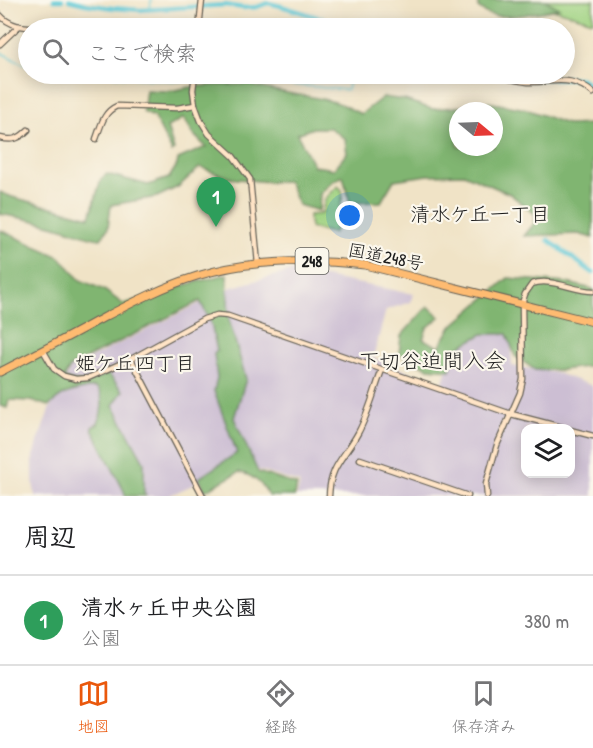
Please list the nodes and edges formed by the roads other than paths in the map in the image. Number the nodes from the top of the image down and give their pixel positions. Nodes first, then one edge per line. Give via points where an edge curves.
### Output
1 (0, 15) edge
2 (18, 26) edge
3 (18, 27) edge
4 (0, 44) edge
5 (575, 82) edge
6 (194, 84) edge
7 (593, 93) edge
8 (195, 105) junction
9 (28, 130) dead end
10 (0, 138) edge
11 (96, 139) dead end
12 (258, 264) junction
13 (593, 291) edge
14 (522, 304) junction
15 (593, 322) edge
16 (43, 350) junction
17 (131, 358) junction
18 (382, 370) junction
19 (0, 374) edge
20 (511, 414) junction
21 (547, 424) edge
22 (575, 431) edge
23 (593, 436) edge
24 (360, 459) dead end
25 (203, 496) edge
26 (329, 496) edge
27 (468, 496) edge
28 (487, 496) edge

1 - 2 street
3 - 4 street
5 - 7 street
6 - 8 street
8 - 11 street via 111,108
8 - 12 street via 209,134 250,179
9 - 10 street via 16,139
12 - 14 highway, 国道248号 / 248 via 327,261 365,265
12 - 16 highway, 国道248号 / 248 via 199,275 164,288
13 - 14 street via 537,282 528,289
14 - 15 highway, 国道248号 / 248
14 - 20 street via 523,379
16 - 17 street via 54,369 76,379 88,378
16 - 19 highway, 国道248号 / 248
17 - 18 street via 217,315
17 - 25 street
18 - 20 street
18 - 26 street via 358,433 336,465
20 - 21 street
20 - 28 street via 488,475
22 - 23 street
24 - 27 street

